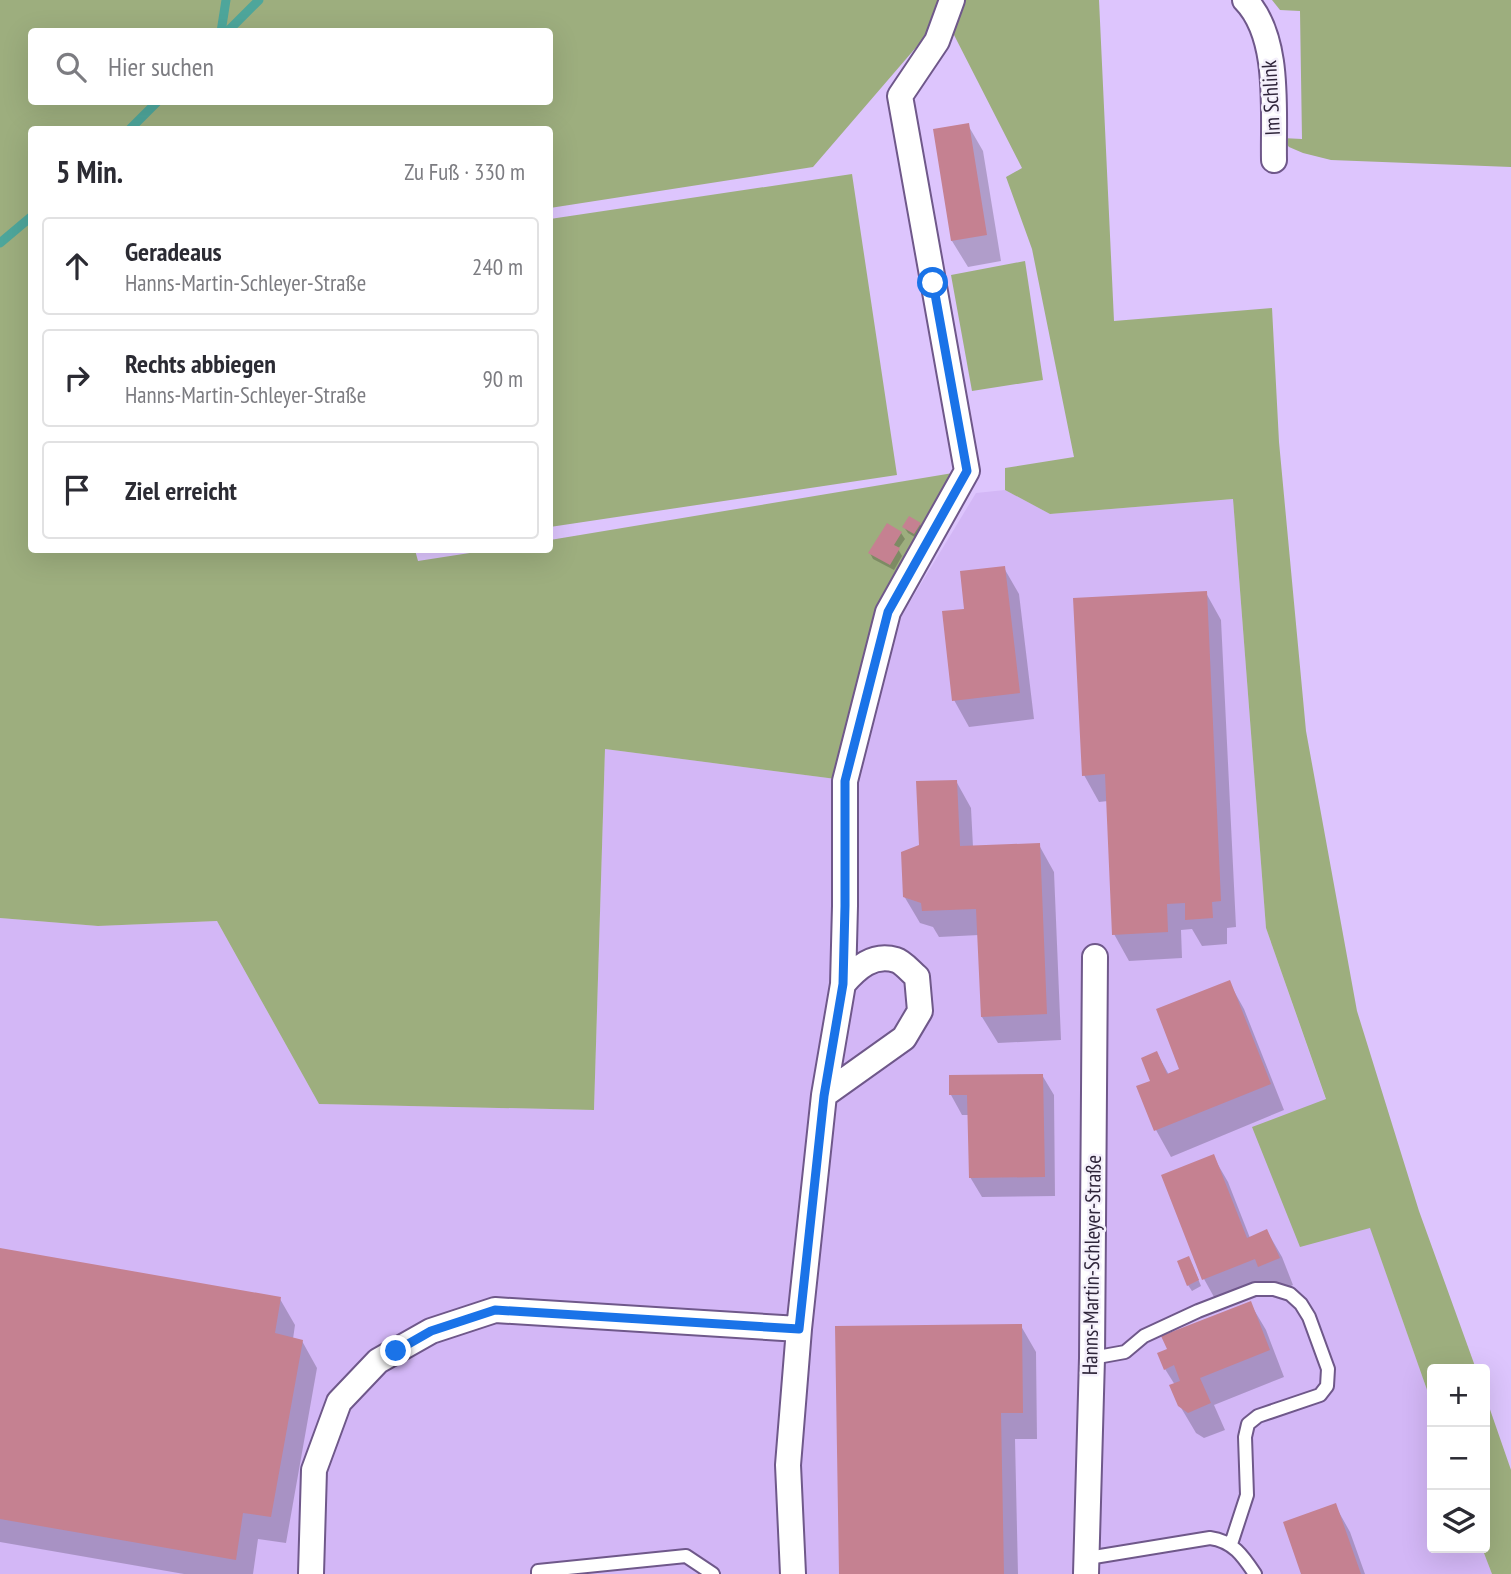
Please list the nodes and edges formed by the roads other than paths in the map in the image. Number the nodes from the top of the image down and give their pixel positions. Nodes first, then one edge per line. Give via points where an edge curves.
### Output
1 (952, 0) edge
2 (1245, 0) edge
3 (1274, 160) dead end
4 (1095, 957) dead end
5 (843, 984) junction
6 (824, 1096) junction
7 (799, 1329) junction
8 (1091, 1358) junction
9 (1231, 1544) junction
10 (1087, 1566) edge
11 (311, 1574) edge
12 (538, 1574) edge
13 (713, 1574) edge
14 (793, 1574) edge
15 (1255, 1574) edge

1 - 5 street via 937,41 900,96 967,471 888,612 845,781
2 - 3 street, Im Schlink via 1254,9 1271,57
4 - 8 street, Hanns-Martin-Schleyer-Straße
5 - 6 street
5 - 6 street via 857,968 875,958 897,960 917,977 920,1011 904,1038
6 - 7 street
7 - 11 street via 495,1310 431,1331 379,1361 339,1402 314,1470
7 - 14 street via 788,1465
8 - 9 lane via 1125,1352 1144,1336 1255,1289 1290,1294 1301,1304 1328,1369 1326,1386 1320,1395 1258,1416 1248,1424 1247,1495
8 - 10 street, Hanns-Martin-Schleyer-Straße
9 - 10 lane via 1210,1538
9 - 15 lane
12 - 13 lane via 685,1556

